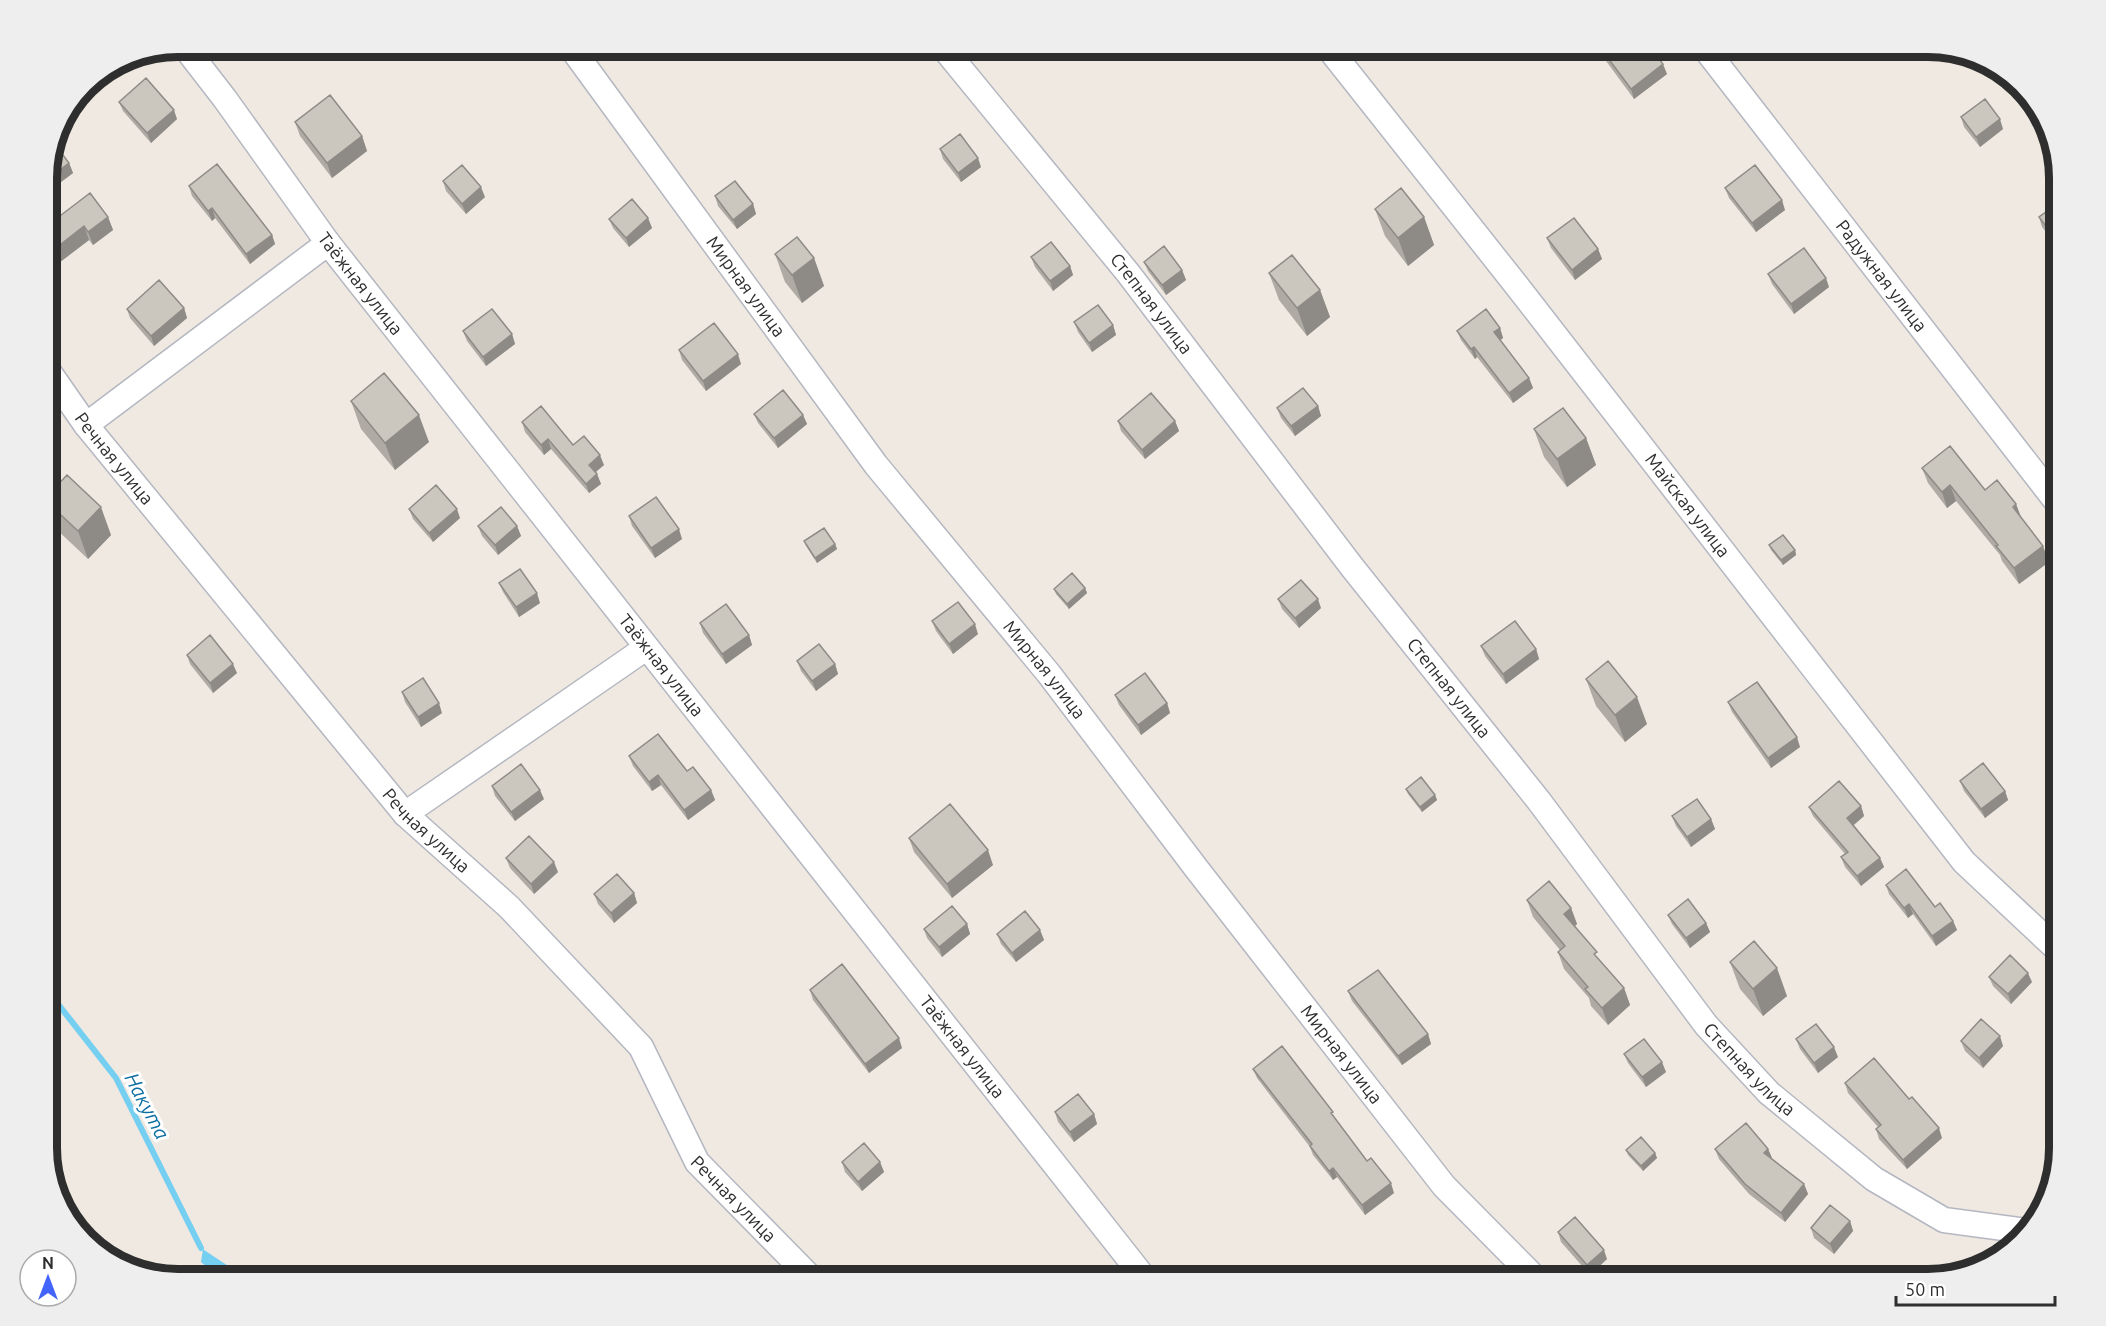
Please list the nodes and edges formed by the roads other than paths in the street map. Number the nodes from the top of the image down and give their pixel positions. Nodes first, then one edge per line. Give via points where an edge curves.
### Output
1 (192, 57) edge
2 (578, 57) edge
3 (951, 57) edge
4 (1336, 57) edge
5 (1712, 57) edge
6 (328, 243) junction
7 (57, 383) edge
8 (86, 425) junction
9 (2049, 491) edge
10 (646, 648) junction
11 (405, 814) junction
12 (2049, 941) edge
13 (2017, 1230) edge
14 (801, 1269) edge
15 (1136, 1269) edge
16 (1525, 1269) edge

1 - 6 street, Таёжная улица
2 - 16 street, Мирная улица via 876,465 1049,674 1444,1186
3 - 13 street, Степная улица via 1128,273 1352,567 1539,801 1714,1034 1769,1093 1874,1179 1944,1220
4 - 12 street, Майская улица via 1964,862
5 - 9 street, Радужная улица
6 - 8 street
6 - 10 street, Таёжная улица
7 - 8 street, Речная улица
8 - 11 street, Речная улица
10 - 11 street
10 - 15 street, Таёжная улица
11 - 14 street, Речная улица via 509,907 641,1047 697,1162

